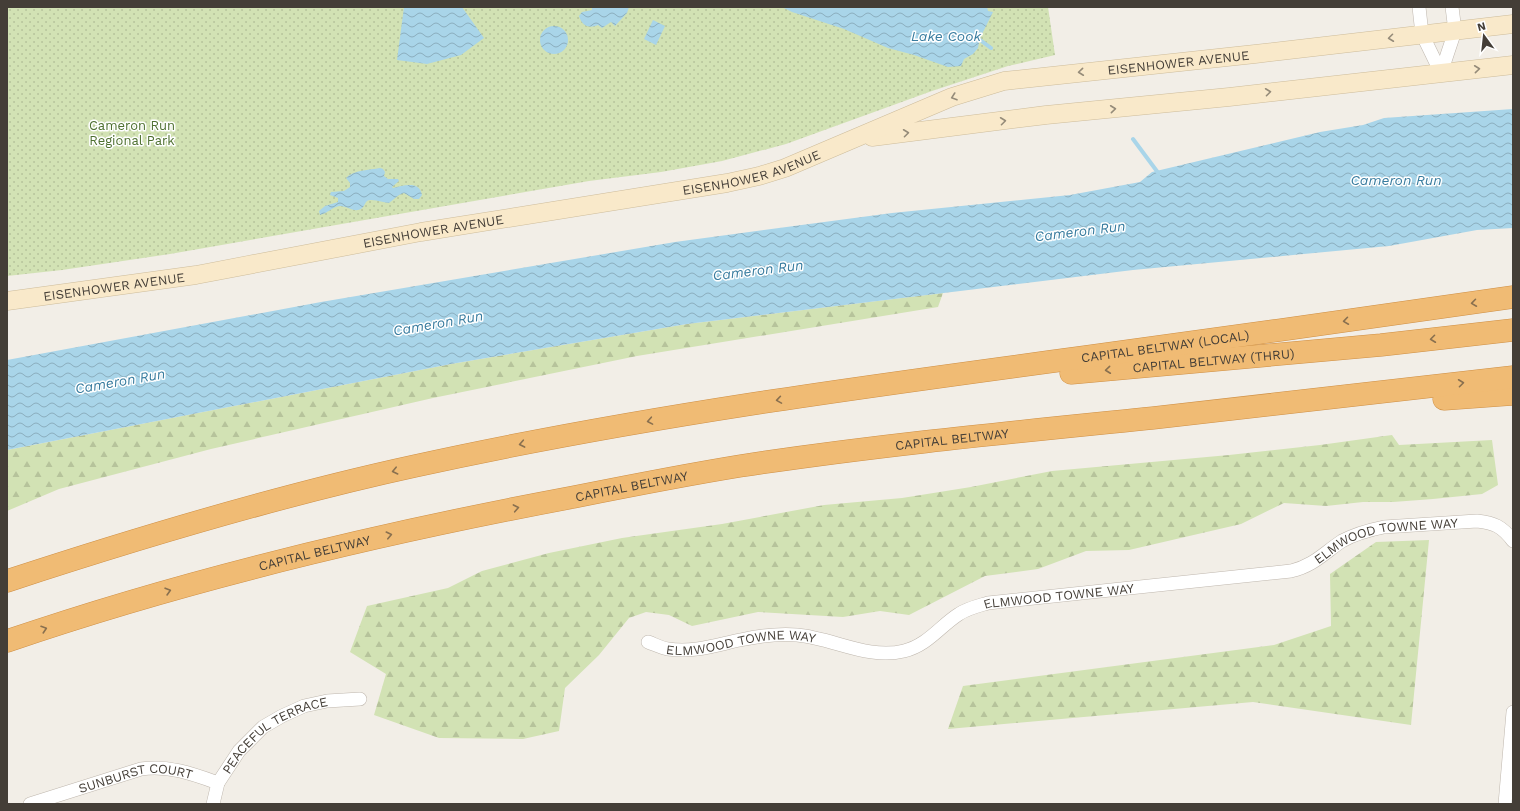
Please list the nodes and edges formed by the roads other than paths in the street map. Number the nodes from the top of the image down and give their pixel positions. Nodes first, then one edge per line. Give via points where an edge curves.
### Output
1 (1419, 7) edge
2 (1452, 7) edge
3 (1513, 24) edge
4 (1455, 31) junction
5 (1422, 34) junction
6 (1513, 65) edge
7 (1441, 72) junction
8 (854, 139) junction
9 (1513, 298) edge
10 (7, 301) edge
11 (1513, 330) edge
12 (1513, 377) edge
13 (817, 394) junction
14 (1513, 394) edge
15 (1269, 405) junction
16 (1513, 541) edge
17 (7, 581) edge
18 (7, 641) edge
19 (648, 642) dead end
20 (360, 699) dead end
21 (1513, 712) edge
22 (218, 784) junction
23 (30, 804) edge
24 (213, 804) edge
25 (1505, 804) edge

1 - 5 street
2 - 4 street
3 - 4 main road, EISENHOWER AVENUE
4 - 5 main road, EISENHOWER AVENUE
4 - 7 street
5 - 7 street
5 -> 8 main road, EISENHOWER AVENUE via 1004,81 952,97
7 -> 6 main road, EISENHOWER AVENUE
8 -> 7 main road, EISENHOWER AVENUE
8 - 10 main road, EISENHOWER AVENUE via 785,168 727,183 421,232 196,275
9 -> 13 highway, CAPITAL BELTWAY (LOCAL)
11 -> 13 highway, CAPITAL BELTWAY (THRU) via 1374,346
15 -> 12 highway
13 -> 17 highway via 520,444 356,480 224,515
14 - 15 highway via 1452,399
18 -> 15 highway, CAPITAL BELTWAY via 72,619 344,545 473,516 659,480 888,446
16 - 19 street, ELMWOOD TOWNE WAY via 1499,526 1489,522 1370,529 1342,541 1305,567 1291,571 988,603 967,609 919,646 895,653 870,652 828,640 796,635 760,636 709,648 686,650 667,649
20 - 22 street, PEACEFUL TERRACE via 327,701 304,706 282,716 264,727 239,751
21 - 25 street
22 - 23 street, SUNBURST COURT via 182,770 151,768
22 - 24 street, PEACEFUL TERRACE

